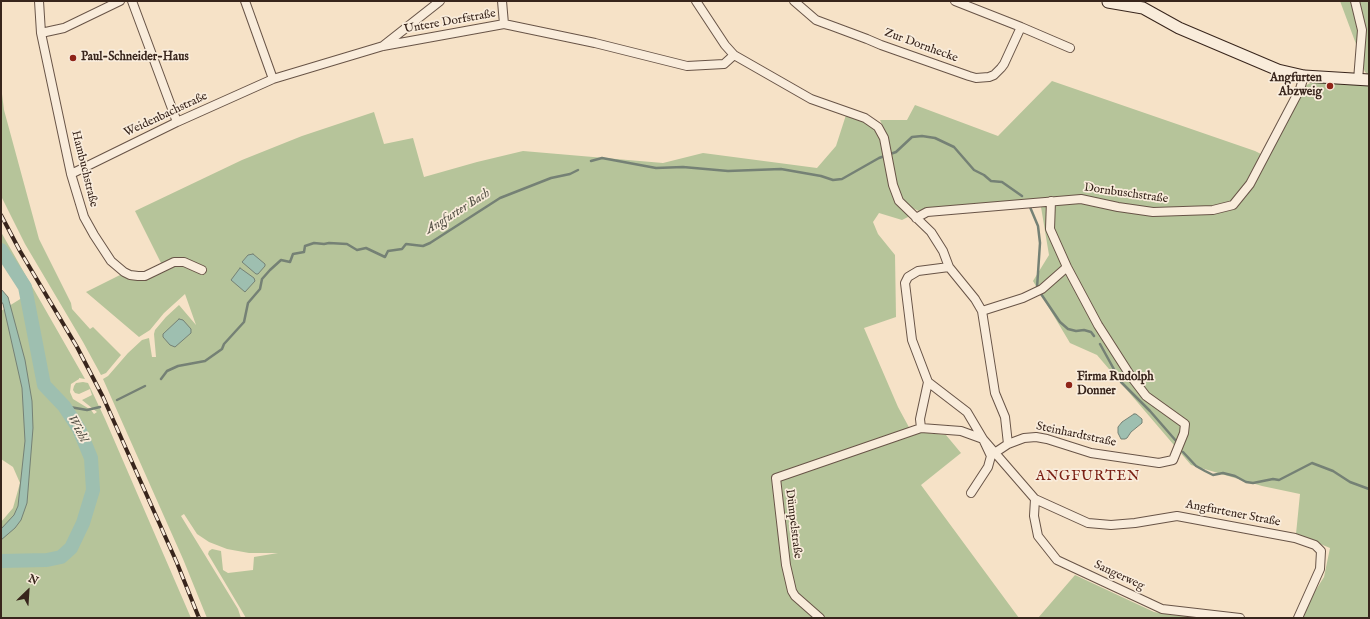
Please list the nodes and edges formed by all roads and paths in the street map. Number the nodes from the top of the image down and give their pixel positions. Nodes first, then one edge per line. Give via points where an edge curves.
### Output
1 (40, 1) edge
2 (120, 1) edge
3 (132, 1) edge
4 (245, 1) edge
5 (440, 1) edge
6 (502, 1) edge
7 (696, 1) edge
8 (794, 1) edge
9 (955, 1) edge
10 (1355, 1) edge
11 (1106, 2) edge
12 (504, 24) junction
13 (1021, 27) junction
14 (41, 33) junction
15 (383, 46) junction
16 (1070, 48) dead end
17 (734, 55) junction
18 (1304, 76) junction
19 (273, 79) junction
20 (1363, 80) edge
21 (177, 122) junction
22 (71, 174) junction
23 (1050, 202) junction
24 (916, 218) junction
25 (949, 267) junction
26 (1067, 267) junction
27 (202, 270) dead end
28 (982, 311) junction
29 (928, 382) junction
30 (921, 428) junction
31 (983, 439) junction
32 (1008, 444) junction
33 (996, 452) junction
34 (971, 493) dead end
35 (1035, 499) junction
36 (820, 618) edge
37 (1240, 618) edge
38 (1298, 618) edge

1 - 14 street, Hambuchstraße
2 - 14 street via 64,28
3 - 21 street
4 - 19 street
5 - 15 street
6 - 12 street
7 - 17 street
8 - 13 street, Zur Dornhecke via 816,20 976,78 994,75 1001,68
9 - 13 street
10 - 20 street via 1362,30
11 - 18 main road via 1143,8 1179,28 1278,70
12 - 15 street, Untere Dorfstraße
12 - 17 street, Untere Dorfstraße via 687,66 724,64
13 - 16 street
14 - 22 street, Hambuchstraße
15 - 19 street, Untere Dorfstraße
17 - 24 street via 811,99 865,118 878,127 884,138 899,201
18 - 20 main road
18 - 23 street, Dornbuschstraße via 1300,89 1250,184 1233,205 1213,210 1152,212 1080,199
19 - 21 street, Weidenbachstraße
21 - 22 street, Weidenbachstraße
22 - 27 street, Hambuchstraße via 84,217 111,261 124,272 145,276 174,262 184,262
23 - 24 street, Dornbuschstraße via 927,212
23 - 26 street via 1050,228
24 - 25 street via 931,232
25 - 28 street
25 - 29 street via 918,271 908,277 905,283 912,340
26 - 28 street via 1042,289
26 - 32 street, Steinhardtstraße via 1104,335 1130,375 1146,396 1185,424 1184,433 1173,460 1159,463 1091,453 1047,438 1024,438
28 - 32 street via 995,393 1005,417
29 - 30 street via 920,419
29 - 31 street via 967,412
30 - 31 street, Dümpelstraße via 961,431
30 - 36 street, Dümpelstraße via 776,478 786,565 792,591
31 - 33 street
31 - 34 street via 991,456 988,467
32 - 33 street, Steinhardtstraße
33 - 35 street, Angfurtener Straße
35 - 37 street, Sangerweg via 1034,516 1038,536 1057,560 1162,609
35 - 38 street, Angfurtener Straße via 1088,523 1135,523 1178,516 1295,538 1316,545 1321,551 1320,569

